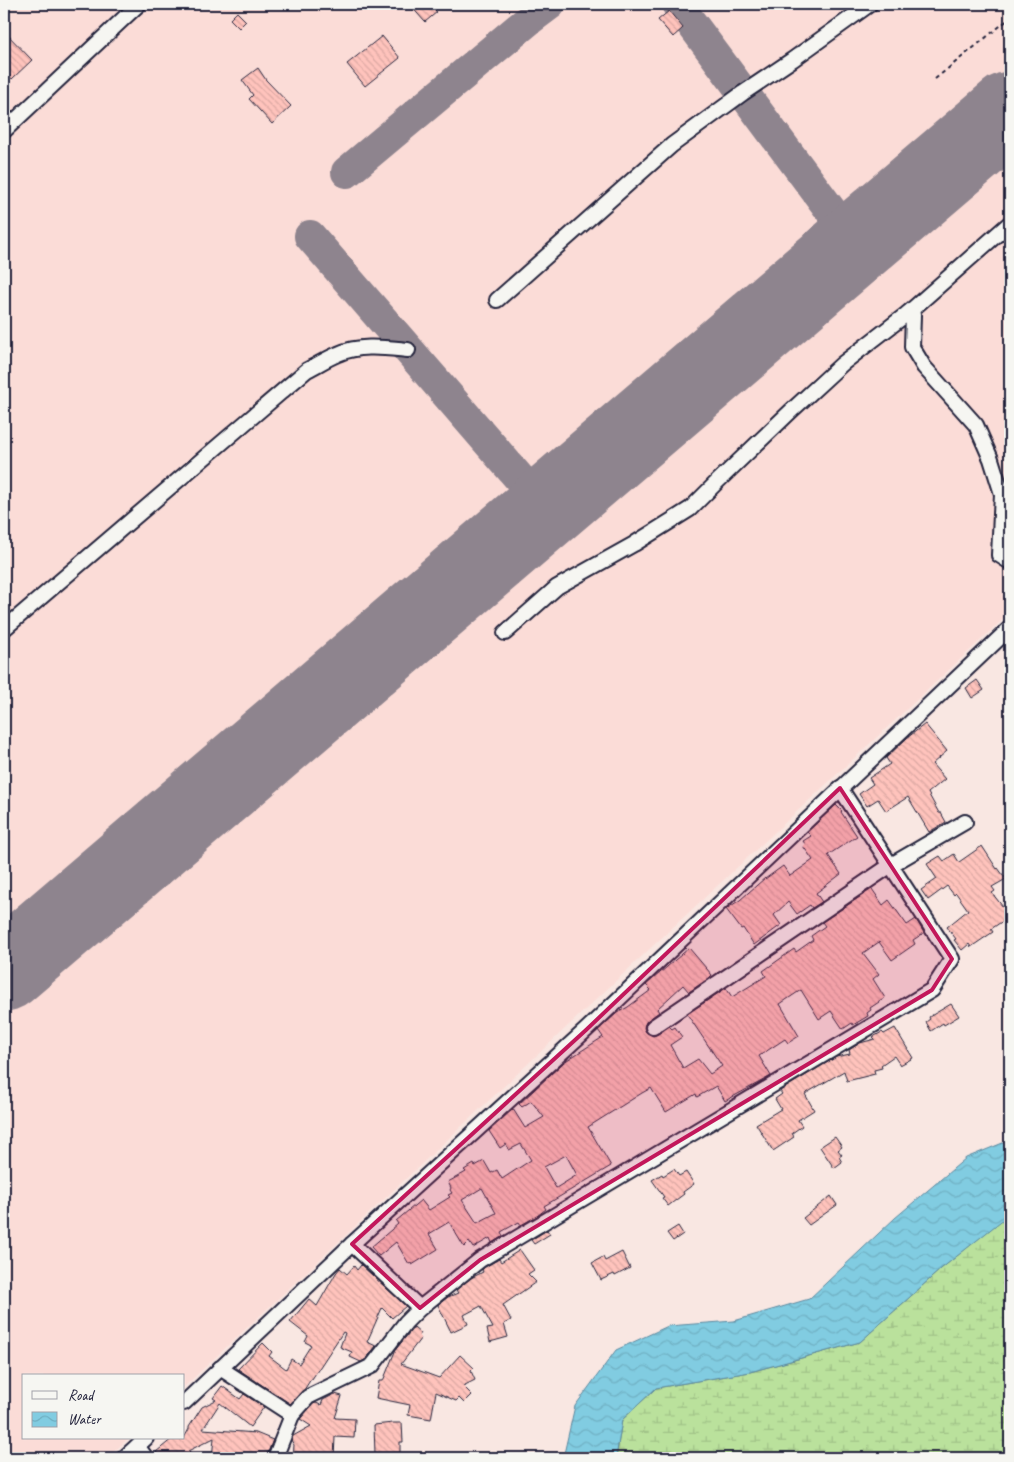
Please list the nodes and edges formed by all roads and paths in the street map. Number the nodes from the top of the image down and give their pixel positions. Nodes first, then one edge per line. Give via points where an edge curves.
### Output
1 (140, 4) edge
2 (870, 4) edge
3 (1010, 18) edge
4 (935, 79) dead end
5 (4, 131) edge
6 (1010, 224) edge
7 (496, 300) dead end
8 (908, 314) junction
9 (408, 350) dead end
10 (1010, 562) edge
11 (1010, 628) edge
12 (4, 629) edge
13 (505, 632) dead end
14 (840, 788) junction
15 (964, 822) dead end
16 (891, 865) junction
17 (653, 1027) dead end
18 (352, 1244) junction
19 (420, 1308) junction
20 (220, 1368) junction
21 (185, 1402) edge
22 (292, 1415) junction
23 (142, 1442) edge
24 (124, 1458) edge
25 (146, 1458) edge
26 (275, 1458) edge

1 - 5 street
2 - 7 street via 672,145
3 - 4 path
6 - 8 street
8 - 10 street via 913,315 912,347 924,367 976,425 991,459 1002,494 999,555
8 - 13 street via 835,371 690,510 557,587
9 - 12 street via 353,349 307,370
11 - 14 street
14 - 16 street
14 - 18 street via 586,1030
15 - 16 street
16 - 17 street
16 - 19 street via 952,959 932,990 480,1260
18 - 19 street
18 - 20 street
19 - 22 street via 372,1366 308,1397
20 - 21 street
20 - 22 street
22 - 26 street
23 - 24 street
23 - 25 street

